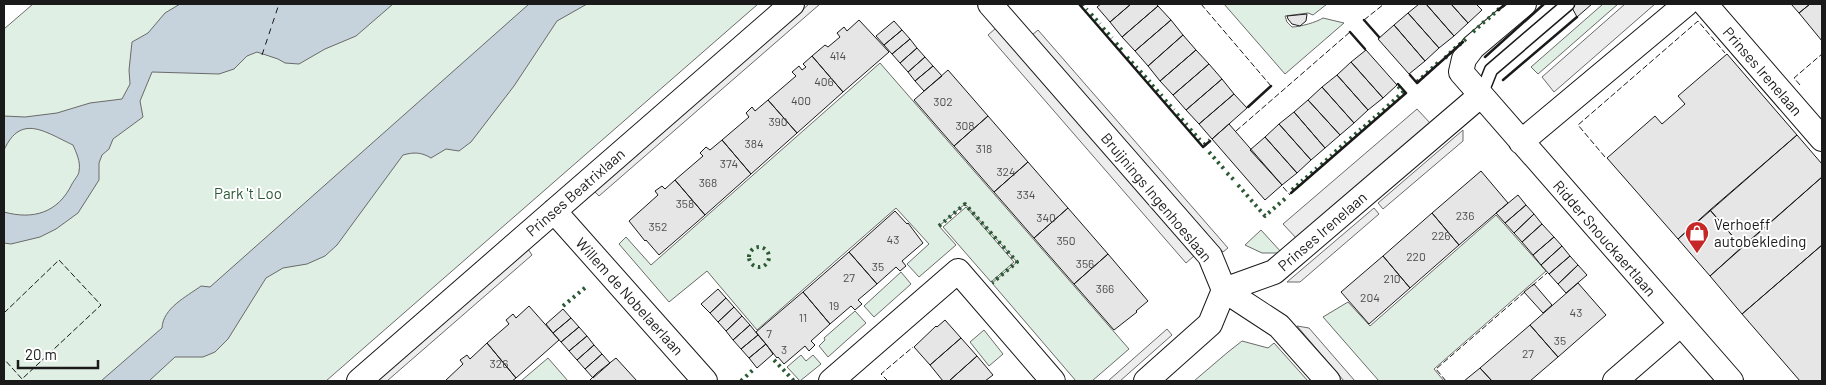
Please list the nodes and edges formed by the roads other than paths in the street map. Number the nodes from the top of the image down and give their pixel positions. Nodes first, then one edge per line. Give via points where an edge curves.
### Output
1 (792, 4) edge
2 (990, 4) edge
3 (1524, 4) edge
4 (1568, 4) edge
5 (1686, 4) edge
6 (1705, 4) edge
7 (1481, 95) junction
8 (1822, 139) edge
9 (1521, 142) junction
10 (554, 211) junction
11 (1224, 290) junction
12 (1681, 324) junction
13 (359, 381) edge
14 (705, 381) edge
15 (831, 381) edge
16 (1053, 381) edge
17 (1146, 381) edge
18 (1328, 381) edge
19 (1614, 381) edge
20 (1730, 381) edge

1 - 10 street, Prinses Beatrixlaan
2 - 11 street, Bruijnings Ingenhoeslaan via 1210,256
3 - 7 street, Ridder Snouckaertlaan via 1464,59 1461,72
4 - 7 lane via 1492,70
5 - 9 street
6 - 8 street, Prinses Irenelaan
7 - 9 street, Ridder Snouckaertlaan
7 - 11 street, Prinses Irenelaan via 1274,272
9 - 12 street, Ridder Snouckaertlaan
10 - 13 street, Prinses Beatrixlaan
10 - 14 street, Willem de Nobelaerlaan
11 - 17 street via 1210,324
11 - 18 street via 1279,326
12 - 19 street
12 - 20 street, Ridder Snouckaertlaan
15 - 16 street via 958,270

